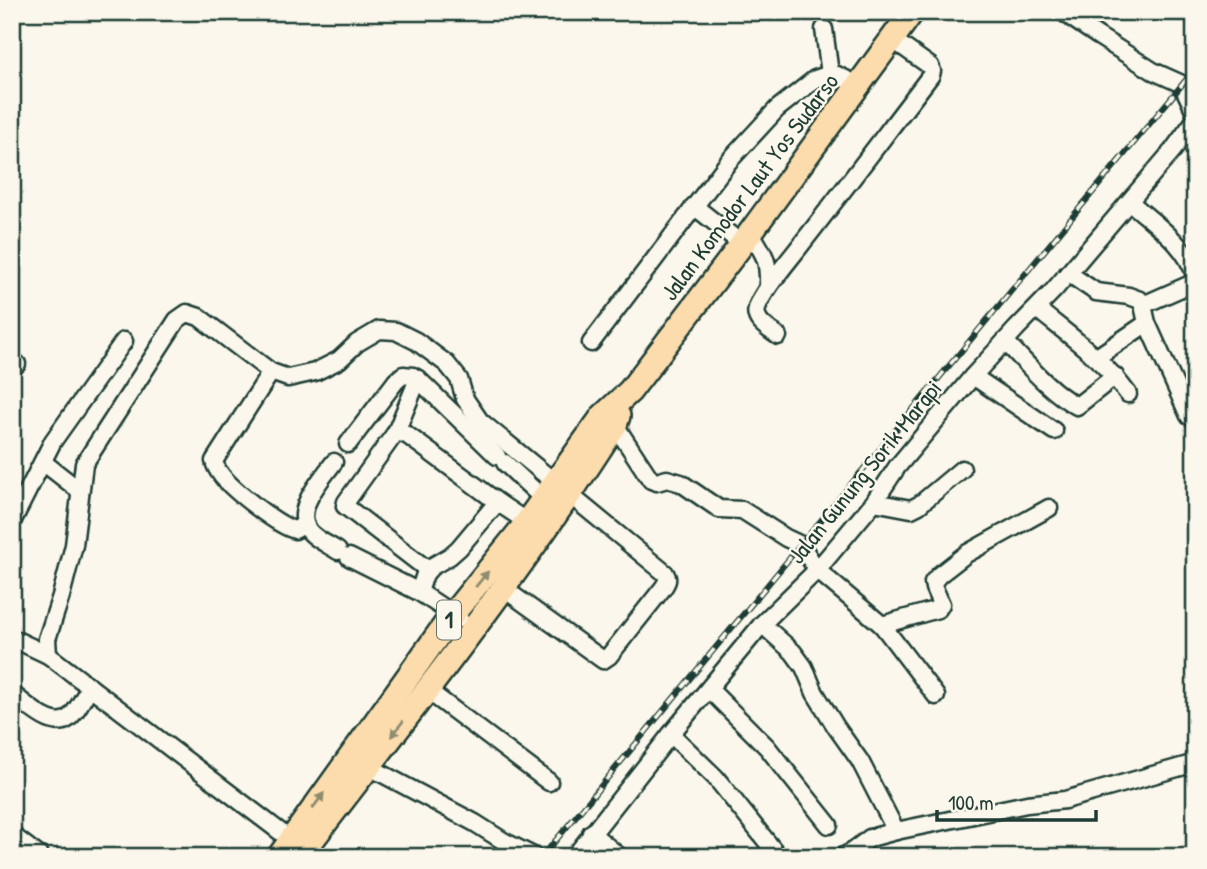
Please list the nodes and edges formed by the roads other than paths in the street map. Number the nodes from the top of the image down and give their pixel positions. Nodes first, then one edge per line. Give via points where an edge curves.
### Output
1 (912, 12) edge
2 (1063, 12) edge
3 (824, 29) dead end
4 (892, 39) junction
5 (830, 74) junction
6 (858, 85) junction
7 (1194, 120) edge
8 (1130, 202) junction
9 (694, 206) junction
10 (746, 238) junction
11 (795, 253) junction
12 (766, 257) junction
13 (1193, 269) edge
14 (1068, 273) junction
15 (768, 288) junction
16 (1143, 305) junction
17 (1037, 309) junction
18 (1147, 323) junction
19 (778, 336) dead end
20 (124, 341) dead end
21 (1005, 341) junction
22 (591, 343) dead end
23 (1097, 356) junction
24 (271, 372) junction
25 (973, 376) junction
26 (1115, 376) junction
27 (418, 379) junction
28 (1128, 394) dead end
29 (1189, 416) dead end
30 (609, 421) junction
31 (1054, 431) dead end
32 (396, 432) junction
33 (348, 444) dead end
34 (43, 461) junction
35 (334, 462) dead end
36 (962, 469) dead end
37 (80, 491) junction
38 (557, 497) junction
39 (874, 502) junction
40 (499, 504) junction
41 (1049, 509) dead end
42 (12, 522) edge
43 (527, 522) junction
44 (305, 524) junction
45 (428, 570) junction
46 (817, 570) junction
47 (503, 588) junction
48 (419, 592) junction
49 (453, 614) junction
50 (762, 624) junction
51 (882, 625) junction
52 (473, 629) junction
53 (12, 638) edge
54 (48, 655) junction
55 (90, 687) junction
56 (709, 689) junction
57 (427, 690) junction
58 (12, 694) edge
59 (936, 696) dead end
60 (671, 734) junction
61 (359, 762) junction
62 (1195, 763) edge
63 (549, 782) dead end
64 (829, 825) dead end
65 (896, 831) junction
66 (591, 833) junction
67 (12, 835) edge
68 (290, 851) edge
69 (41, 857) edge
70 (535, 857) edge
71 (574, 857) edge
72 (620, 857) edge
73 (779, 857) edge
74 (842, 857) edge

1 - 4 highway, Jalan Komodor Laut Yos Sudarso / 1
2 - 7 street via 1153,71 1182,84
3 - 5 street
4 - 6 highway, Jalan Komodor Laut Yos Sudarso / 1
4 - 11 street via 930,66 931,75
5 - 6 street
5 - 9 street via 815,79 777,109
6 - 10 highway, Jalan Komodor Laut Yos Sudarso / 1
7 - 8 street, Jalan Gunung Sorik Marapi
8 - 13 street via 1167,234
8 - 14 street, Jalan Gunung Sorik Marapi
9 - 10 street
9 - 22 street
10 - 12 street
10 - 30 highway, Jalan Komodor Laut Yos Sudarso / 1
11 - 12 street
11 - 15 street
12 - 15 street
13 - 16 street
14 - 16 street via 1096,292 1129,296
14 - 17 street, Jalan Gunung Sorik Marapi
15 - 19 street via 756,310 757,318
16 - 18 street
17 - 21 street, Jalan Gunung Sorik Marapi
17 - 23 street
18 - 23 street
18 - 29 street
20 - 34 street
21 - 25 street, Jalan Gunung Sorik Marapi
21 - 26 street via 1077,406
23 - 26 street
24 - 37 street via 199,317 183,315 88,456
24 - 38 street via 288,378 315,373 379,330 396,331 447,364 480,421
24 - 44 street via 214,461 229,484 267,514 291,530
25 - 31 street
25 - 39 street, Jalan Gunung Sorik Marapi via 897,467
26 - 28 street
27 - 32 street
27 - 33 street via 400,377
27 - 38 street via 501,460
30 - 38 highway, Jalan Komodor Laut Yos Sudarso / 1
30 - 46 street via 651,480 681,482 719,509 749,513 801,545
32 - 40 street via 407,435
32 - 45 street via 345,506
34 - 37 street
34 - 42 street
35 - 44 street via 306,503
36 - 39 street via 911,509
37 - 54 street via 75,545 47,639
38 - 43 highway, Jalan Komodor Laut Yos Sudarso / 1
38 - 47 highway, Jalan Komodor Laut Yos Sudarso / 1
38 - 47 street via 665,573 668,580 603,660
39 - 46 street, Jalan Gunung Sorik Marapi
40 - 43 street
40 - 45 street via 458,548
41 - 51 street via 966,554 936,578 938,609
49 -> 43 highway, Jalan Komodor Laut Yos Sudarso / 1
44 - 48 street via 343,554
45 - 48 street
46 - 50 street, Jalan Gunung Sorik Marapi
46 - 51 street
47 - 52 highway, Jalan Komodor Laut Yos Sudarso / 1
48 - 49 street
49 - 52 street
49 - 61 highway, Jalan Komodor Laut Yos Sudarso / 1
50 - 56 street, Jalan Gunung Sorik Marapi
50 - 65 street via 804,667
51 - 59 street
52 - 57 highway, Jalan Komodor Laut Yos Sudarso / 1
53 - 54 street
54 - 55 street
55 - 58 street via 70,718 61,723 52,722
55 - 68 street
56 - 60 street, Jalan Gunung Sorik Marapi
56 - 64 street via 767,747
57 -> 61 highway, Jalan Komodor Laut Yos Sudarso / 1
57 - 63 street
60 - 66 street, Jalan Gunung Sorik Marapi
60 - 73 street via 716,778
61 - 68 highway, Jalan Komodor Laut Yos Sudarso / 1
61 - 70 street
62 - 65 street via 1065,800
65 - 74 street via 870,838
66 - 71 street, Jalan Gunung Sorik Marapi
66 - 72 street
67 - 69 street

